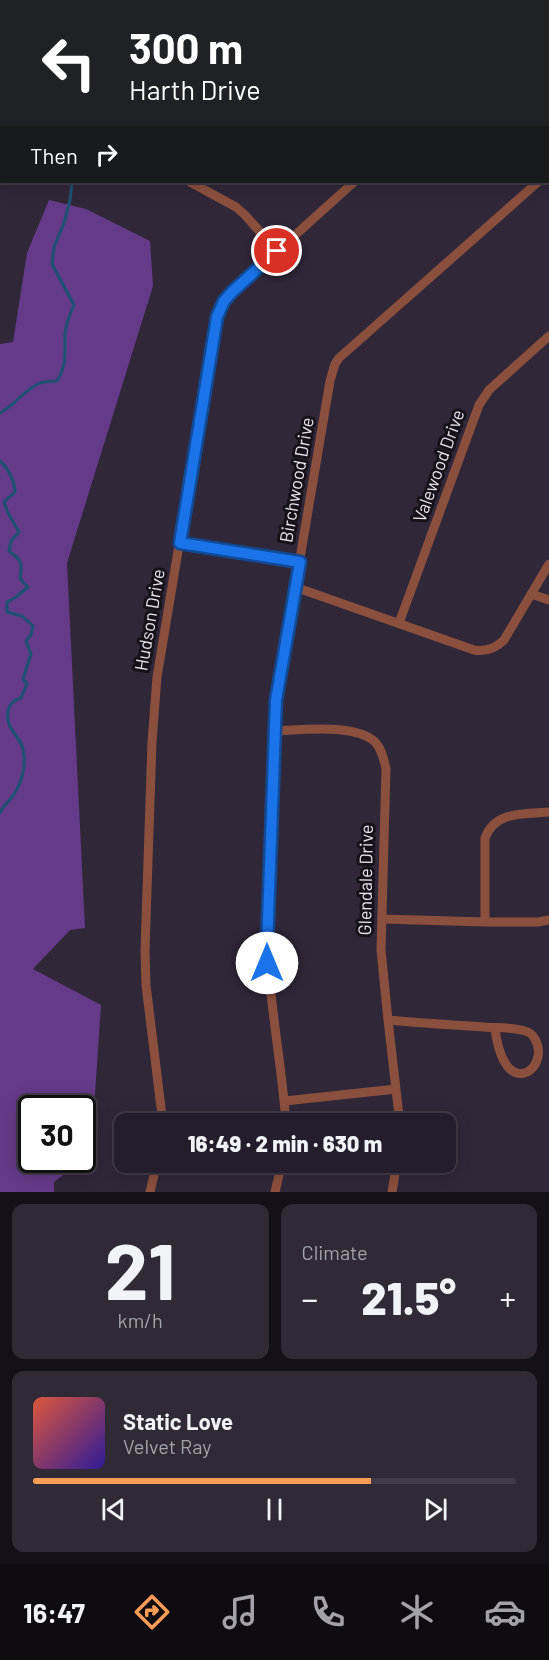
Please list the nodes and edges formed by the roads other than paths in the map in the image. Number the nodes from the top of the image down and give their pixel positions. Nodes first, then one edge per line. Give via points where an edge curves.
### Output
1 (192, 183) edge
2 (353, 183) edge
3 (537, 183) edge
4 (277, 251) junction
5 (549, 336) edge
6 (180, 543) junction
7 (300, 562) junction
8 (549, 564) edge
9 (295, 587) junction
10 (531, 594) junction
11 (549, 600) edge
12 (403, 625) junction
13 (275, 731) junction
14 (549, 812) edge
15 (382, 919) junction
16 (549, 920) edge
17 (485, 922) junction
18 (388, 1020) junction
19 (495, 1028) junction
20 (396, 1089) junction
21 (285, 1101) junction
22 (162, 1113) edge
23 (286, 1113) edge
24 (399, 1113) edge
25 (154, 1173) edge
26 (279, 1173) edge
27 (395, 1173) edge
28 (150, 1192) edge
29 (275, 1192) edge
30 (392, 1192) edge

1 - 4 street via 236,207
2 - 4 street, Hudson Drive
3 - 7 street, Birchwood Drive via 335,364
4 - 6 street, Hudson Drive via 232,292 217,317
5 - 12 street, Valewood Drive via 489,390 478,405
6 - 7 street
6 - 22 street, Hudson Drive via 157,677 145,939 146,985
7 - 9 street, Birchwood Drive
8 - 10 street
9 - 12 street
9 - 13 street, Birchwood Drive via 276,700
10 - 11 street
10 - 12 street via 504,640 493,649 474,650
13 - 15 street, Glendale Drive via 353,732 365,735 382,753 386,769
13 - 21 street, Birchwood Drive via 267,948
14 - 17 street via 501,819 488,831
15 - 17 street
15 - 18 street, Glendale Drive
16 - 17 street
18 - 19 street
18 - 20 street, Glendale Drive
19 - 19 street via 532,1035 538,1047 533,1069 518,1072 507,1065
20 - 21 street
20 - 24 street, Glendale Drive
21 - 23 street, Birchwood Drive
25 - 28 street
26 - 29 street
27 - 30 street

